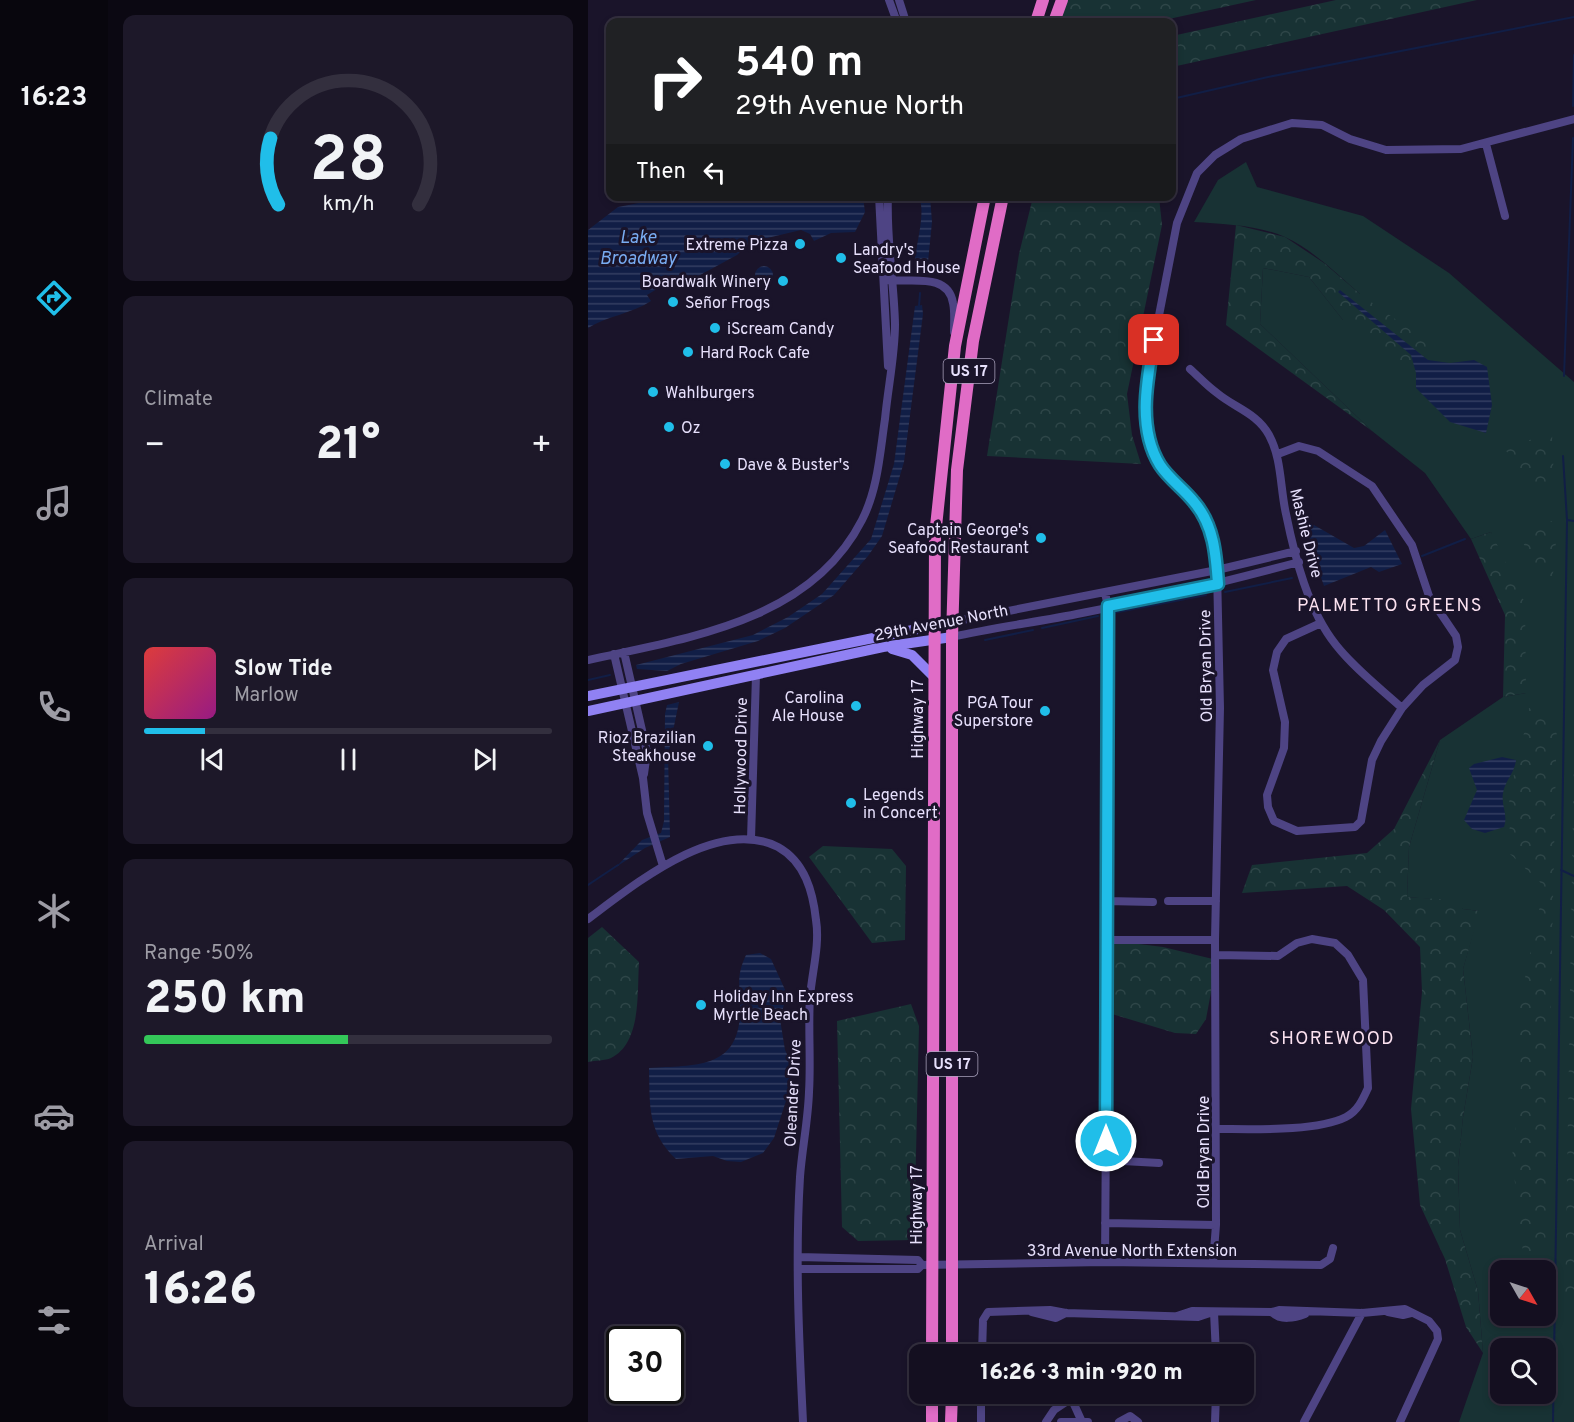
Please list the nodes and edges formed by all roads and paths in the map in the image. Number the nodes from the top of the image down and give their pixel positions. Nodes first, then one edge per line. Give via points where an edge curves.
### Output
1 (889, 0) edge
2 (899, 0) edge
3 (1043, 0) edge
4 (1062, 0) edge
5 (896, 18) edge
6 (905, 18) edge
7 (1037, 18) edge
8 (1055, 18) edge
9 (1574, 119) edge
10 (1486, 144) junction
11 (879, 201) edge
12 (888, 201) edge
13 (984, 201) edge
14 (1002, 201) edge
15 (1504, 216) dead end
16 (884, 278) junction
17 (893, 281) junction
18 (955, 346) junction
19 (1190, 369) dead end
20 (889, 374) junction
21 (1278, 454) junction
22 (1296, 551) junction
23 (1299, 562) junction
24 (1217, 570) junction
25 (1218, 584) junction
26 (1105, 593) junction
27 (1108, 606) junction
28 (952, 622) junction
29 (1321, 623) junction
30 (934, 625) junction
31 (952, 637) junction
32 (934, 638) junction
33 (883, 648) junction
34 (624, 652) junction
35 (614, 654) junction
36 (588, 660) edge
37 (756, 675) junction
38 (934, 678) junction
39 (628, 689) junction
40 (588, 696) edge
41 (631, 702) junction
42 (1402, 708) junction
43 (588, 711) edge
44 (751, 839) junction
45 (663, 866) junction
46 (1107, 901) junction
47 (1168, 901) dead end
48 (1216, 901) junction
49 (1153, 902) dead end
50 (588, 919) edge
51 (1107, 940) junction
52 (1215, 940) junction
53 (1217, 955) junction
54 (1216, 1129) junction
55 (1105, 1160) junction
56 (1159, 1163) dead end
57 (1104, 1223) junction
58 (1216, 1225) junction
59 (1333, 1248) dead end
60 (799, 1257) junction
61 (1105, 1262) junction
62 (1213, 1263) junction
63 (952, 1264) junction
64 (927, 1265) junction
65 (799, 1269) junction
66 (1214, 1312) junction
67 (1362, 1313) junction
68 (932, 1344) edge
69 (952, 1344) edge
70 (982, 1344) edge
71 (1216, 1344) edge
72 (932, 1404) edge
73 (951, 1404) edge
74 (981, 1404) edge
75 (1216, 1404) edge
76 (803, 1422) edge
77 (932, 1422) edge
78 (951, 1422) edge
79 (981, 1422) edge
80 (1046, 1422) edge
81 (1061, 1422) edge
82 (1081, 1422) edge
83 (1088, 1422) edge
84 (1119, 1422) edge
85 (1138, 1422) edge
86 (1215, 1422) edge
87 (1304, 1422) edge
88 (1400, 1422) edge

1 - 5 street
2 - 6 street
3 - 7 highway
4 - 8 highway
9 - 10 street, Old Bryan Drive
10 - 15 street
10 - 24 street, Old Bryan Drive via 1461,149 1386,150 1322,125 1292,123 1241,139 1215,155 1197,173 1177,223 1147,377 1145,409 1160,465 1207,520
11 - 16 street
12 - 17 street
13 - 18 highway, Highway 17 / US 17
14 - 28 highway, US 17 via 981,295 957,470
16 - 17 street
16 - 20 street
17 - 18 street via 929,280 947,290 954,305
17 - 20 street via 894,350
18 - 30 highway, Highway 17 / US 17 via 935,536
19 - 21 street, Mashie Drive via 1218,394 1255,417 1269,433
20 - 34 street via 872,495 862,520 835,558 812,580 761,613 699,636
21 - 22 street, Mashie Drive via 1282,494
21 - 42 street via 1299,446 1343,465 1372,486 1412,545 1429,596 1456,636 1458,647 1455,660
22 - 23 street, Mashie Drive
22 - 24 street, 29th Avenue North
23 - 25 street, 29th Avenue North
23 - 29 street, Mashie Drive
24 - 25 street, Old Bryan Drive
24 - 26 street, 29th Avenue North
25 - 27 street, 29th Avenue North
25 - 48 street, Old Bryan Drive
26 - 27 street
26 - 28 street, 29th Avenue North
27 - 31 street, 29th Avenue North
27 - 46 street
28 - 30 main road, 29th Avenue North
28 - 31 highway, US 17
29 - 42 street, Mashie Drive via 1359,670
29 - 42 street via 1286,639 1277,652 1273,670 1285,722 1284,748 1267,795 1274,821 1297,831 1355,827 1361,821 1372,760
30 - 32 highway, Highway 17 / US 17
30 - 39 main road, 29th Avenue North
31 - 32 main road, 29th Avenue North
31 - 63 highway, US 17
32 - 33 main road, 29th Avenue North
32 - 38 highway, Highway 17 / US 17
33 - 37 main road, 29th Avenue North
33 - 38 main road via 912,655
34 - 35 street
34 - 39 street
35 - 36 street
35 - 39 street
37 - 41 main road, 29th Avenue North
37 - 44 street, Hollywood Drive
38 - 64 highway, Highway 17 / US 17
39 - 40 main road, 29th Avenue North
39 - 41 street
41 - 43 main road, 29th Avenue North
41 - 45 street via 651,831
44 - 45 street, Oleander Drive via 714,844
44 - 60 street, Oleander Drive via 779,848 798,864 809,883 816,921
45 - 50 street, Oleander Drive
46 - 49 street
46 - 51 street
47 - 48 street
48 - 52 street, Old Bryan Drive
51 - 52 street
51 - 55 street
52 - 53 street, Old Bryan Drive
53 - 54 street, Old Bryan Drive
53 - 54 street via 1278,956 1297,943 1312,939 1335,943 1348,955 1363,980 1368,1088 1361,1104 1348,1116 1328,1123
54 - 58 street, Old Bryan Drive
55 - 56 street
55 - 57 street
57 - 58 street
57 - 61 street
58 - 62 street, Old Bryan Drive
59 - 62 street, 33rd Avenue North Extension via 1330,1259 1321,1264
60 - 64 street, 33rd Avenue North Extension via 918,1260
60 - 65 street, Oleander Drive
61 - 62 street, 33rd Avenue North Extension
61 - 63 street, 33rd Avenue North Extension
63 - 64 street, 33rd Avenue North Extension
63 - 69 highway, US 17
64 - 65 street, 33rd Avenue North Extension via 918,1269
64 - 68 highway, Highway 17 / US 17
65 - 76 street, Oleander Drive
66 - 67 street
66 - 70 street via 1192,1311 1177,1316 1050,1310 988,1312 983,1320
66 - 71 street
67 - 87 street
67 - 88 street via 1411,1313 1429,1321 1437,1331 1438,1339
72 - 77 highway
73 - 78 highway
74 - 79 street
75 - 86 street
80 - 82 street via 1054,1410 1069,1400
81 - 82 street
82 - 83 street
84 - 85 street via 1130,1416

